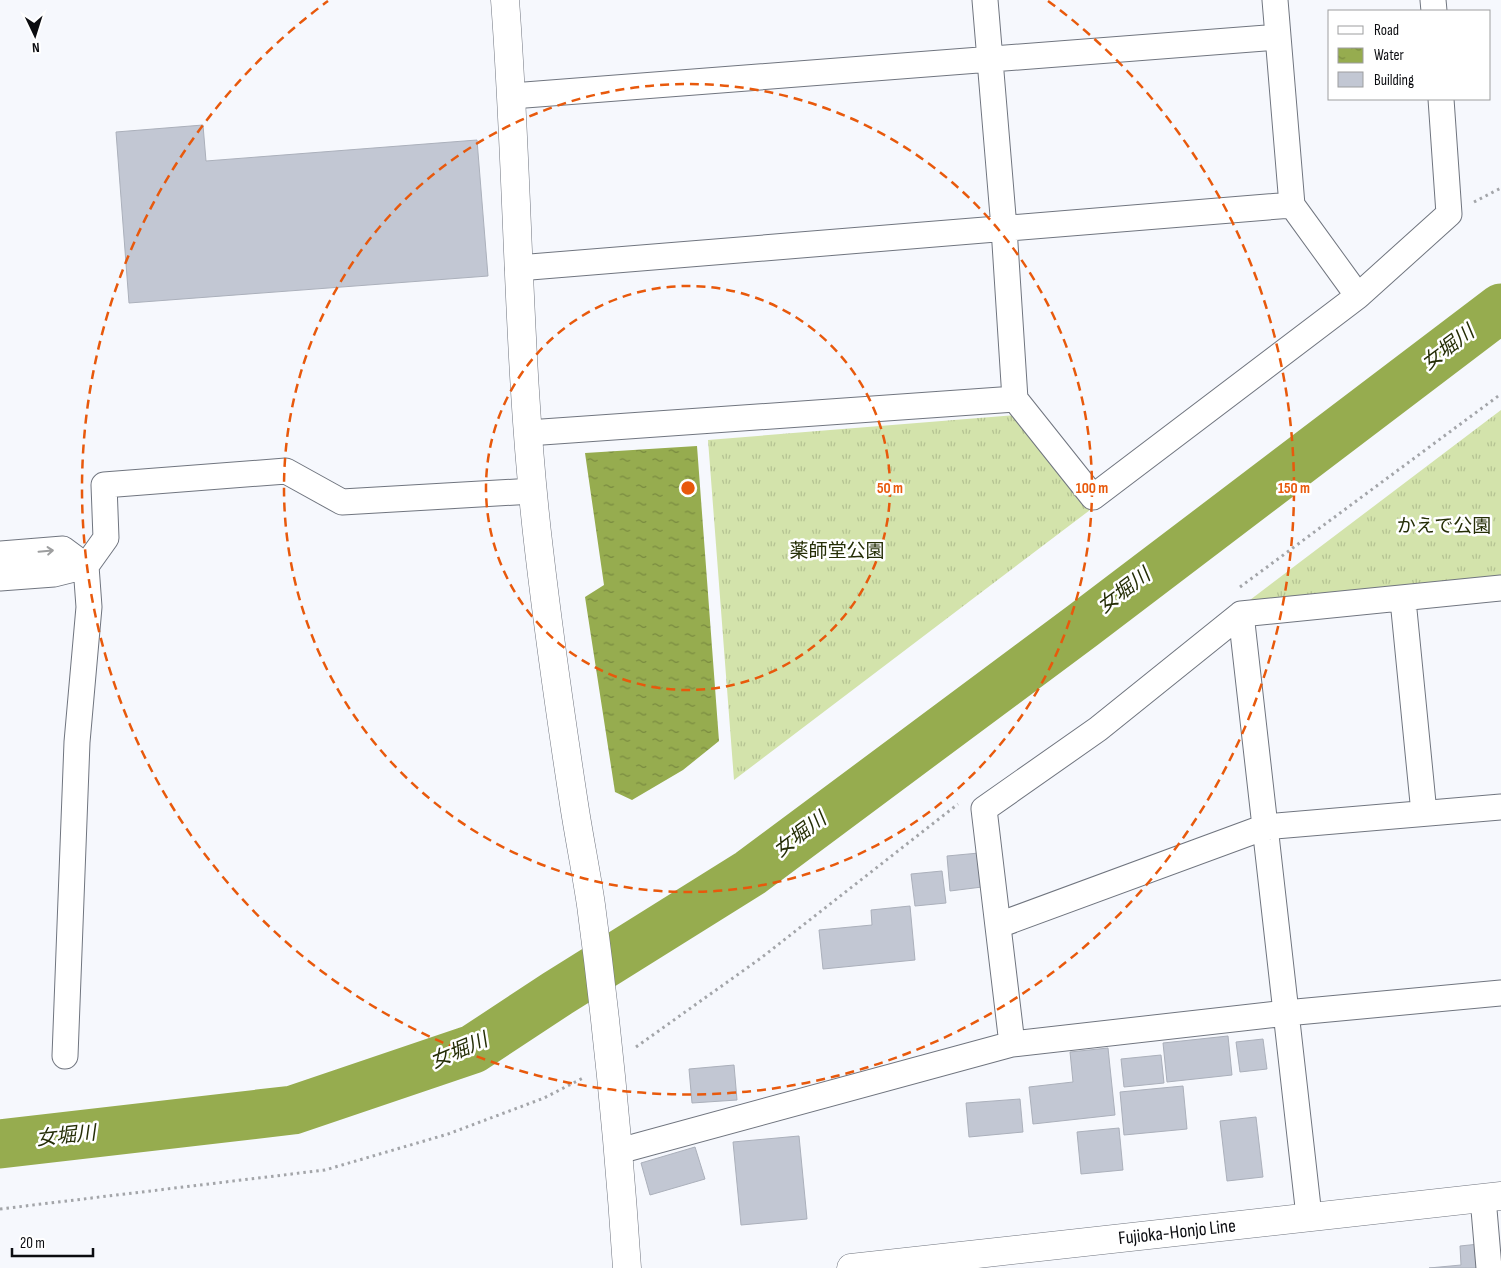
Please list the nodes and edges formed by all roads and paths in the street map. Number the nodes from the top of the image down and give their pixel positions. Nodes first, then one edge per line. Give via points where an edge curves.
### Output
1 (505, 0) edge
2 (985, 0) edge
3 (1275, 0) edge
4 (1278, 37) junction
5 (990, 60) junction
6 (512, 96) junction
7 (1441, 100) edge
8 (1292, 204) junction
9 (1004, 228) junction
10 (518, 268) junction
11 (1358, 296) junction
12 (1501, 394) edge
13 (1015, 399) junction
14 (528, 433) junction
15 (533, 491) junction
16 (0, 554) edge
17 (86, 566) junction
18 (0, 578) edge
19 (1501, 588) edge
20 (1403, 600) junction
21 (1237, 603) junction
22 (965, 799) dead end
23 (1501, 807) edge
24 (1424, 813) junction
25 (1265, 827) junction
26 (999, 925) junction
27 (1501, 993) edge
28 (1286, 1013) junction
29 (1012, 1044) junction
30 (65, 1056) dead end
31 (608, 1058) junction
32 (619, 1151) junction
33 (1492, 1197) edge
34 (0, 1208) edge
35 (1309, 1216) junction
36 (963, 1262) edge
37 (627, 1268) edge
38 (851, 1268) edge
39 (1490, 1268) edge

1 - 6 street
2 - 5 street
3 - 4 street
4 - 5 street
4 - 8 street
5 - 6 street
5 - 9 street
6 - 10 street
7 - 11 street via 1449,214
8 - 9 street
8 - 11 street
9 - 10 street
9 - 13 street
10 - 14 street
11 - 13 street via 1093,497
12 - 21 path
13 - 14 street
14 - 15 street
15 - 17 street via 342,502 286,471 104,485 106,538
15 - 31 street
16 -> 17 street via 63,549
17 - 18 street via 54,574
17 - 30 street via 89,607 76,742
19 - 20 street
20 - 21 street
20 - 24 street
21 - 25 street
21 - 26 street via 1098,729 984,809
22 - 31 path via 761,958
23 - 24 street
24 - 25 street
25 - 26 street
25 - 28 street
26 - 29 street
27 - 28 street
28 - 29 street
28 - 35 street
29 - 32 street
31 - 32 street
31 - 34 path via 544,1098 474,1124 325,1170
32 - 37 street
33 - 35 street, Fujioka-Honjo Line
33 - 39 street
35 - 36 street, Fujioka-Honjo Line
36 - 38 street, Fujioka-Honjo Line

